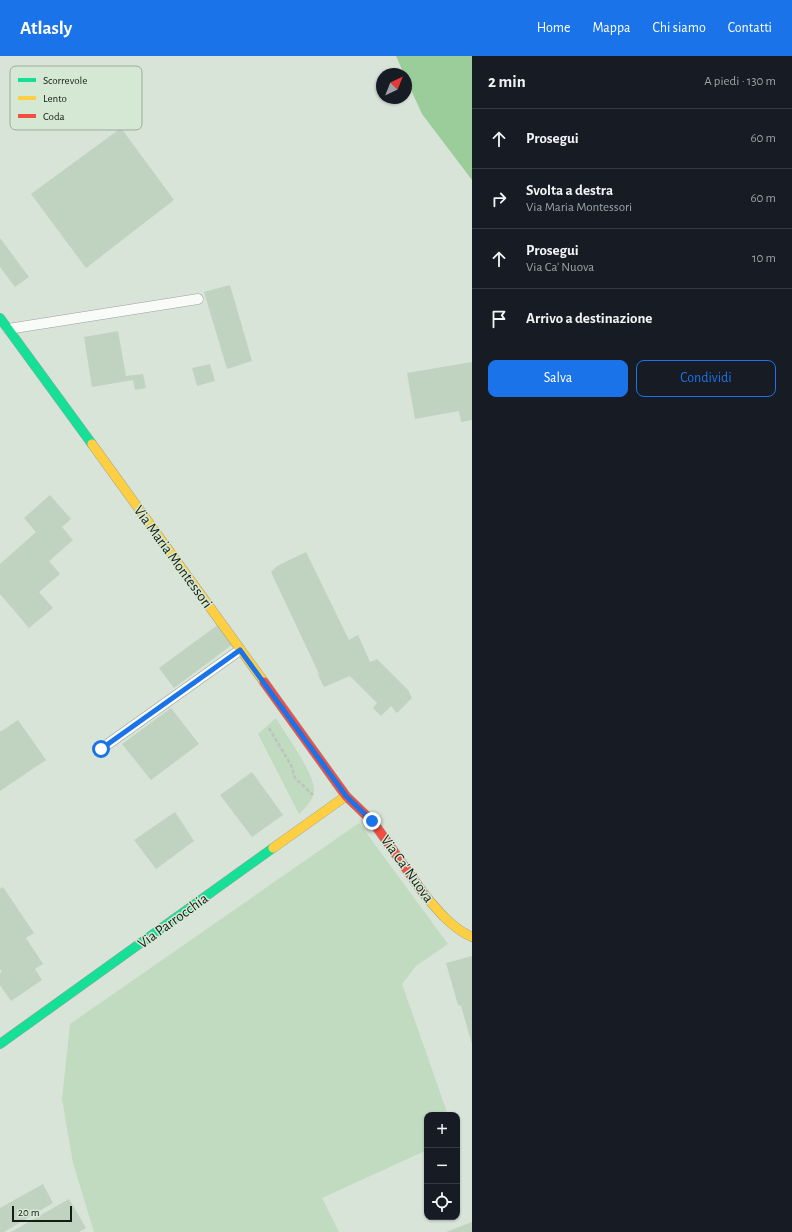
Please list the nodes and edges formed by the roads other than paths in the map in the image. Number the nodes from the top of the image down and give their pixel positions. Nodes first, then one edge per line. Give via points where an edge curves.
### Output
1 (198, 299) dead end
2 (0, 318) edge
3 (8, 329) junction
4 (240, 650) junction
5 (101, 749) dead end
6 (346, 796) junction
7 (472, 937) edge
8 (0, 1044) edge

1 - 3 lane
2 - 3 street, Via Maria Montessori
3 - 4 street, Via Maria Montessori
4 - 5 lane
4 - 6 street, Via Maria Montessori
6 - 7 street, Via Ca' Nuova via 372,821 440,914 466,936
6 - 8 street, Via Parrocchia

